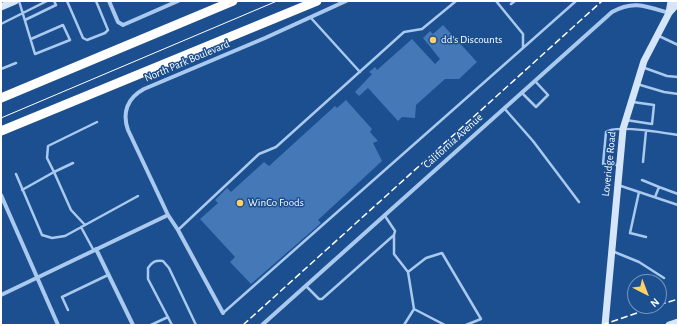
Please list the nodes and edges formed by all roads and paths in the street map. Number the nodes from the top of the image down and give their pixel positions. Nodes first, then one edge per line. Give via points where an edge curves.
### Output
1 (15, 1) edge
2 (20, 1) edge
3 (47, 1) edge
4 (54, 1) edge
5 (67, 1) edge
6 (96, 1) edge
7 (109, 1) edge
8 (178, 1) edge
9 (233, 1) edge
10 (317, 1) edge
11 (346, 1) edge
12 (456, 1) edge
13 (496, 1) edge
14 (515, 1) edge
15 (576, 1) edge
16 (671, 1) edge
17 (678, 3) edge
18 (512, 4) dead end
19 (1, 7) edge
20 (23, 13) junction
21 (669, 13) junction
22 (310, 17) junction
23 (25, 20) junction
24 (1, 24) edge
25 (657, 36) junction
26 (30, 39) junction
27 (678, 46) edge
28 (523, 48) junction
29 (16, 63) dead end
30 (642, 67) junction
31 (1, 69) edge
32 (360, 72) junction
33 (678, 77) edge
34 (534, 80) junction
35 (637, 83) junction
36 (521, 92) junction
37 (678, 94) edge
38 (1, 98) edge
39 (631, 102) junction
40 (503, 108) junction
41 (626, 120) junction
42 (97, 122) dead end
43 (623, 129) junction
44 (1, 131) edge
45 (646, 131) junction
46 (678, 135) edge
47 (643, 162) dead end
48 (73, 163) dead end
49 (620, 165) junction
50 (54, 172) junction
51 (16, 174) dead end
52 (642, 180) dead end
53 (618, 185) junction
54 (659, 187) junction
55 (22, 190) junction
56 (639, 192) junction
57 (678, 194) edge
58 (1, 195) edge
59 (138, 196) dead end
60 (655, 197) junction
61 (578, 202) dead end
62 (678, 205) edge
63 (168, 215) junction
64 (384, 215) junction
65 (85, 226) junction
66 (81, 228) junction
67 (178, 230) junction
68 (394, 236) junction
69 (646, 237) dead end
70 (95, 250) junction
71 (612, 251) junction
72 (408, 272) junction
73 (108, 274) junction
74 (658, 274) edge
75 (36, 278) junction
76 (306, 286) junction
77 (1, 295) edge
78 (414, 309) junction
79 (68, 310) dead end
80 (223, 314) joint
81 (168, 317) junction
82 (678, 322) edge
83 (58, 325) edge
84 (133, 325) edge
85 (151, 325) edge
86 (172, 325) edge
87 (196, 325) edge
88 (262, 325) edge
89 (404, 325) edge
90 (445, 325) edge
91 (466, 325) edge
92 (606, 325) edge
93 (669, 325) edge

1 - 19 main road
2 - 20 lane
3 - 20 lane
4 - 23 lane via 56,6
5 - 6 lane via 86,40 108,30
7 - 8 street via 118,22 123,25
9 - 38 highway
10 - 44 highway
11 - 22 street, North Park Boulevard
12 - 32 lane via 422,29 404,32
13 - 28 lane via 523,34
14 - 18 lane
15 - 28 lane
16 - 21 main road, Loveridge Road
17 - 21 main road, Loveridge Road
20 - 23 lane
20 - 24 lane
21 - 25 main road, Loveridge Road
21 - 34 street, California Avenue via 632,3 620,7
22 - 32 lane
22 - 63 street, North Park Boulevard via 137,92 130,100 124,119
23 - 26 lane
25 - 27 lane
25 - 30 main road, Loveridge Road
26 - 26 lane via 35,54 70,40 63,26
28 - 80 lane
29 - 31 lane
30 - 33 lane
30 - 35 main road, Loveridge Road
32 - 67 lane via 276,147 259,154
34 - 36 street, California Avenue
34 - 36 lane via 548,95 536,107
35 - 37 lane
35 - 39 main road, Loveridge Road
36 - 40 street, California Avenue
39 - 41 main road, Loveridge Road
39 - 41 lane via 654,104 652,124
40 - 61 lane via 533,141
40 - 64 street, California Avenue
41 - 43 main road, Loveridge Road
42 - 50 lane via 48,146 46,158
43 - 45 lane
43 - 49 main road, Loveridge Road
43 - 49 lane via 607,131 604,153 604,165
45 - 46 lane
45 - 47 lane
48 - 50 lane
49 - 53 main road, Loveridge Road
50 - 55 lane
50 - 65 lane via 71,210
51 - 55 lane
52 - 54 lane
53 - 56 lane
53 - 71 main road, Loveridge Road
54 - 57 lane
54 - 60 lane
55 - 66 lane via 42,235 52,238 65,236
56 - 60 lane
56 - 69 lane via 630,233
58 - 75 street
59 - 65 lane
60 - 62 lane
63 - 67 street, North Park Boulevard
63 - 70 street
64 - 68 lane via 395,231
64 - 76 street, California Avenue
65 - 66 lane
66 - 70 lane
67 - 80 street, North Park Boulevard
68 - 72 lane via 394,254
68 - 76 lane via 322,299
70 - 73 street
70 - 75 street
71 - 74 lane via 639,262
71 - 92 main road, Loveridge Road
72 - 78 lane
72 - 91 lane via 426,258 442,253 481,319
73 - 79 lane via 62,297
73 - 84 street
75 - 77 street
75 - 83 street
76 - 88 street, California Avenue
78 - 89 lane
78 - 90 lane
81 - 85 lane
81 - 86 lane
81 - 87 lane via 148,279 148,268 158,260 163,261 169,268
82 - 93 main road

